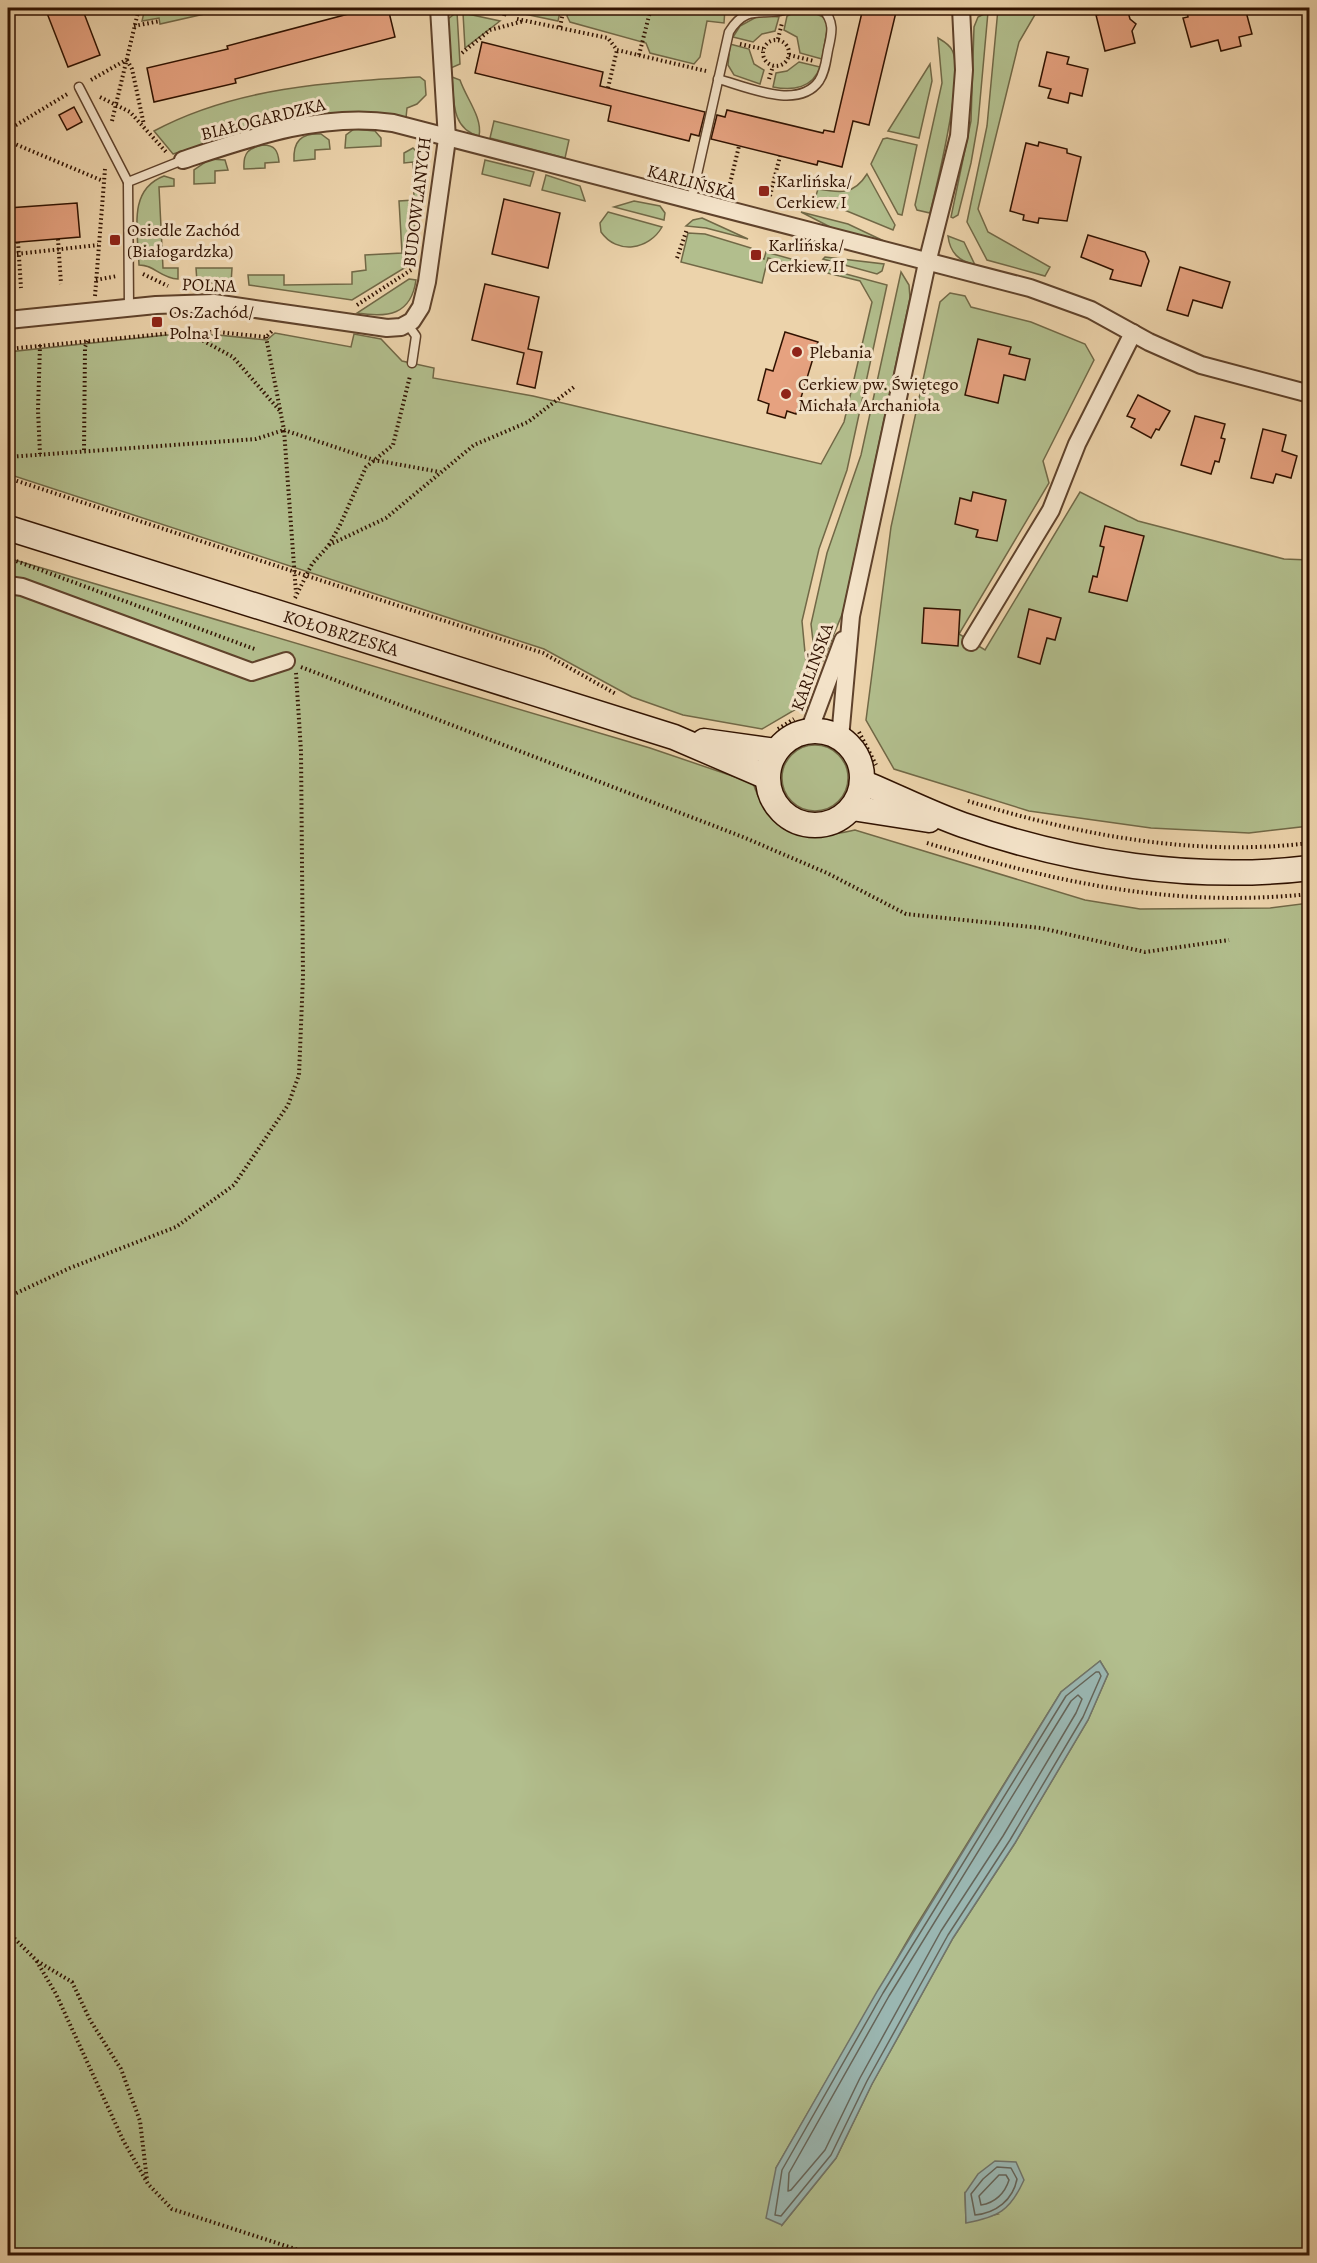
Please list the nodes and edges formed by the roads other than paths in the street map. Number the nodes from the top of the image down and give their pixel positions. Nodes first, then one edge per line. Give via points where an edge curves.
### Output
1 (439, 8) edge
2 (790, 8) edge
3 (822, 8) edge
4 (962, 8) edge
5 (718, 77) junction
6 (79, 87) road end
7 (447, 138) junction
8 (179, 161) joint
9 (128, 182) junction
10 (691, 202) junction
11 (927, 263) junction
12 (129, 307) junction
13 (8, 320) edge
14 (408, 325) junction
15 (1133, 333) junction
16 (412, 363) road end
17 (1310, 394) edge
18 (8, 528) edge
19 (8, 585) edge
20 (851, 616) junction
21 (971, 642) dead end
22 (286, 661) road end
23 (809, 731) junction
24 (674, 737) junction
25 (840, 738) junction
26 (776, 751) junction
27 (767, 777) junction
28 (862, 782) junction
29 (852, 808) junction
30 (961, 825) junction
31 (1310, 868) edge

1 - 7 street, BUDOWLANYCH
2 - 5 lane via 749,13 733,26
3 - 5 lane via 833,26 822,75 813,87 793,96
4 - 11 street, KARLIŃSKA via 962,119
5 - 10 lane
6 - 9 lane
7 - 8 street, BIAŁOGARDZKA via 381,121 337,120 238,142
7 - 10 street, KARLIŃSKA
7 - 14 street, BUDOWLANYCH via 427,282 421,307
8 - 9 lane, BIAŁOGARDZKA
9 - 12 lane
10 - 11 street, KARLIŃSKA
11 - 15 street via 1054,295
11 - 20 street, KARLIŃSKA
12 - 13 street, POLNA
12 - 14 street, POLNA via 214,303 387,328
14 - 16 lane via 416,336
15 - 17 street via 1201,366
15 - 21 street via 1077,444 1051,510
18 - 24 main road, KOŁOBRZESKA
19 - 22 street via 252,672
20 - 23 street, KARLIŃSKA
20 - 25 street, KARLIŃSKA
23 - 25 main road
23 - 26 main road via 790,738
24 - 26 main road, KOŁOBRZESKA
24 - 27 main road, KOŁOBRZESKA
25 - 28 main road via 855,752
26 - 27 main road
27 - 29 main road via 774,802 782,813 805,825 831,823
28 - 29 main road
28 - 30 main road
29 - 30 main road
30 - 31 main road via 1067,854 1148,867 1200,872

